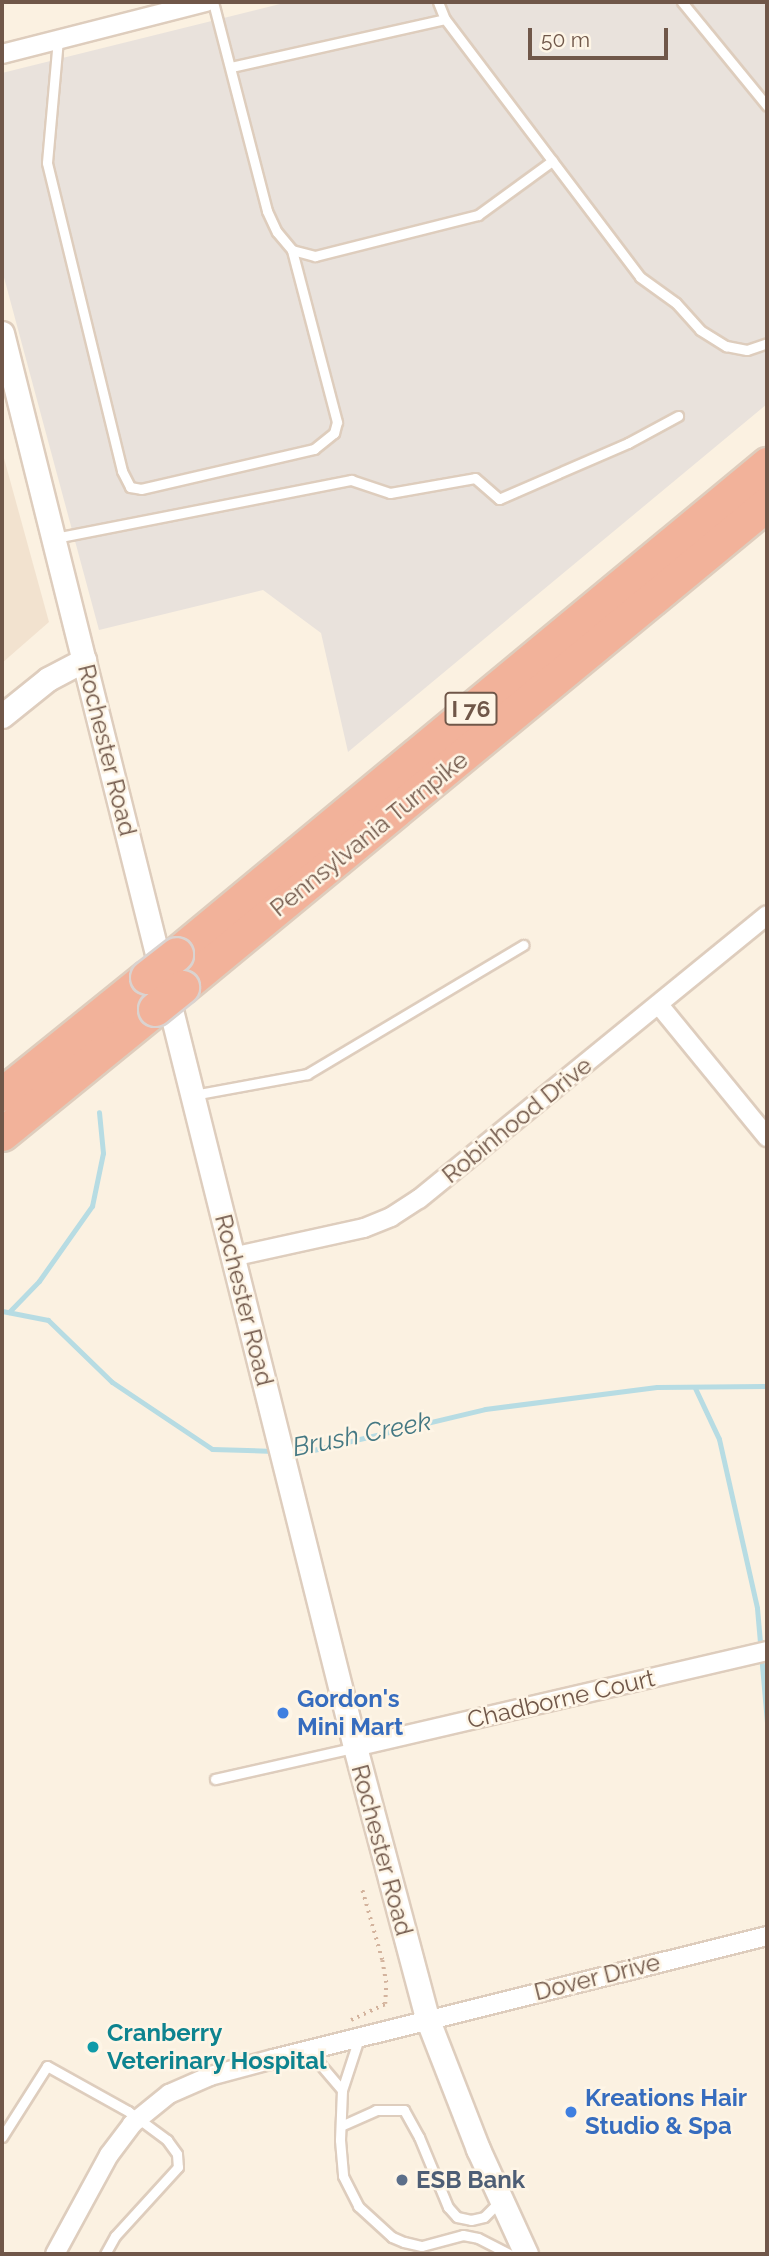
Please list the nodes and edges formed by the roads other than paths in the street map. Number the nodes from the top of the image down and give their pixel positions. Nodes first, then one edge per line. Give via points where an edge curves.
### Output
1 (206, 2) edge
2 (213, 2) edge
3 (438, 2) edge
4 (682, 2) edge
5 (445, 19) junction
6 (58, 39) junction
7 (2, 54) edge
8 (231, 67) junction
9 (767, 106) edge
10 (551, 161) junction
11 (292, 250) junction
12 (2, 334) edge
13 (767, 343) edge
14 (678, 415) dead end
15 (767, 464) edge
16 (767, 504) edge
17 (55, 538) junction
18 (84, 660) junction
19 (2, 716) edge
20 (767, 915) edge
21 (523, 945) dead end
22 (151, 993) junction
23 (659, 1005) junction
24 (2, 1094) edge
25 (194, 1095) junction
26 (2, 1135) edge
27 (767, 1138) edge
28 (232, 1257) junction
29 (767, 1651) edge
30 (355, 1747) junction
31 (215, 1779) dead end
32 (767, 1936) edge
33 (427, 2018) junction
34 (359, 2036) junction
35 (308, 2049) junction
36 (342, 2090) junction
37 (138, 2119) junction
38 (343, 2125) junction
39 (2, 2137) edge
40 (501, 2200) junction
41 (55, 2254) edge
42 (105, 2254) edge
43 (509, 2254) edge
44 (526, 2254) edge

1 - 6 street
2 - 8 lane
3 - 5 lane
4 - 9 lane
5 - 8 lane
5 - 10 lane
6 - 7 street
6 - 11 lane via 47,163 122,471 130,487 141,489 314,449 334,433 337,422
8 - 11 lane via 268,211
10 - 11 lane via 478,215 315,256
10 - 13 lane via 640,277 676,303 700,330 726,346 747,349
12 - 17 street, Rochester Road
14 - 17 lane via 628,443 499,499 475,478 390,493 351,480
15 - 22 highway, Pennsylvania Turnpike / I 76, bridge via 176,954
16 - 22 highway, Pennsylvania Turnpike / I 76, bridge via 182,987
17 - 18 street, Rochester Road
18 - 19 street via 48,679
18 - 25 street, Rochester Road
20 - 23 street, Robinhood Drive
21 - 25 lane via 307,1074
22 - 24 highway, Pennsylvania Turnpike / I 76
22 - 26 highway, Pennsylvania Turnpike / I 76
23 - 27 street
23 - 28 street, Robinhood Drive via 391,1217 363,1228
25 - 28 street, Rochester Road
28 - 30 street, Rochester Road
29 - 30 street, Chadborne Court
30 - 31 lane
30 - 33 street, Rochester Road
32 - 33 street, Dover Drive
33 - 34 street, Dover Drive
33 - 40 street, Rochester Road
34 - 35 street, Dover Drive
34 - 36 lane
35 - 36 lane
35 - 37 street, Dover Drive via 210,2076 169,2094
36 - 38 lane
37 - 39 lane via 47,2066
37 - 41 street, Dover Drive via 109,2155
37 - 42 lane via 167,2140 177,2154 178,2166 115,2236
38 - 40 lane via 376,2110 404,2110 457,2217 471,2221 484,2217
38 - 43 lane via 343,2176 358,2206 392,2237 422,2246 463,2235
40 - 44 street, Rochester Road

